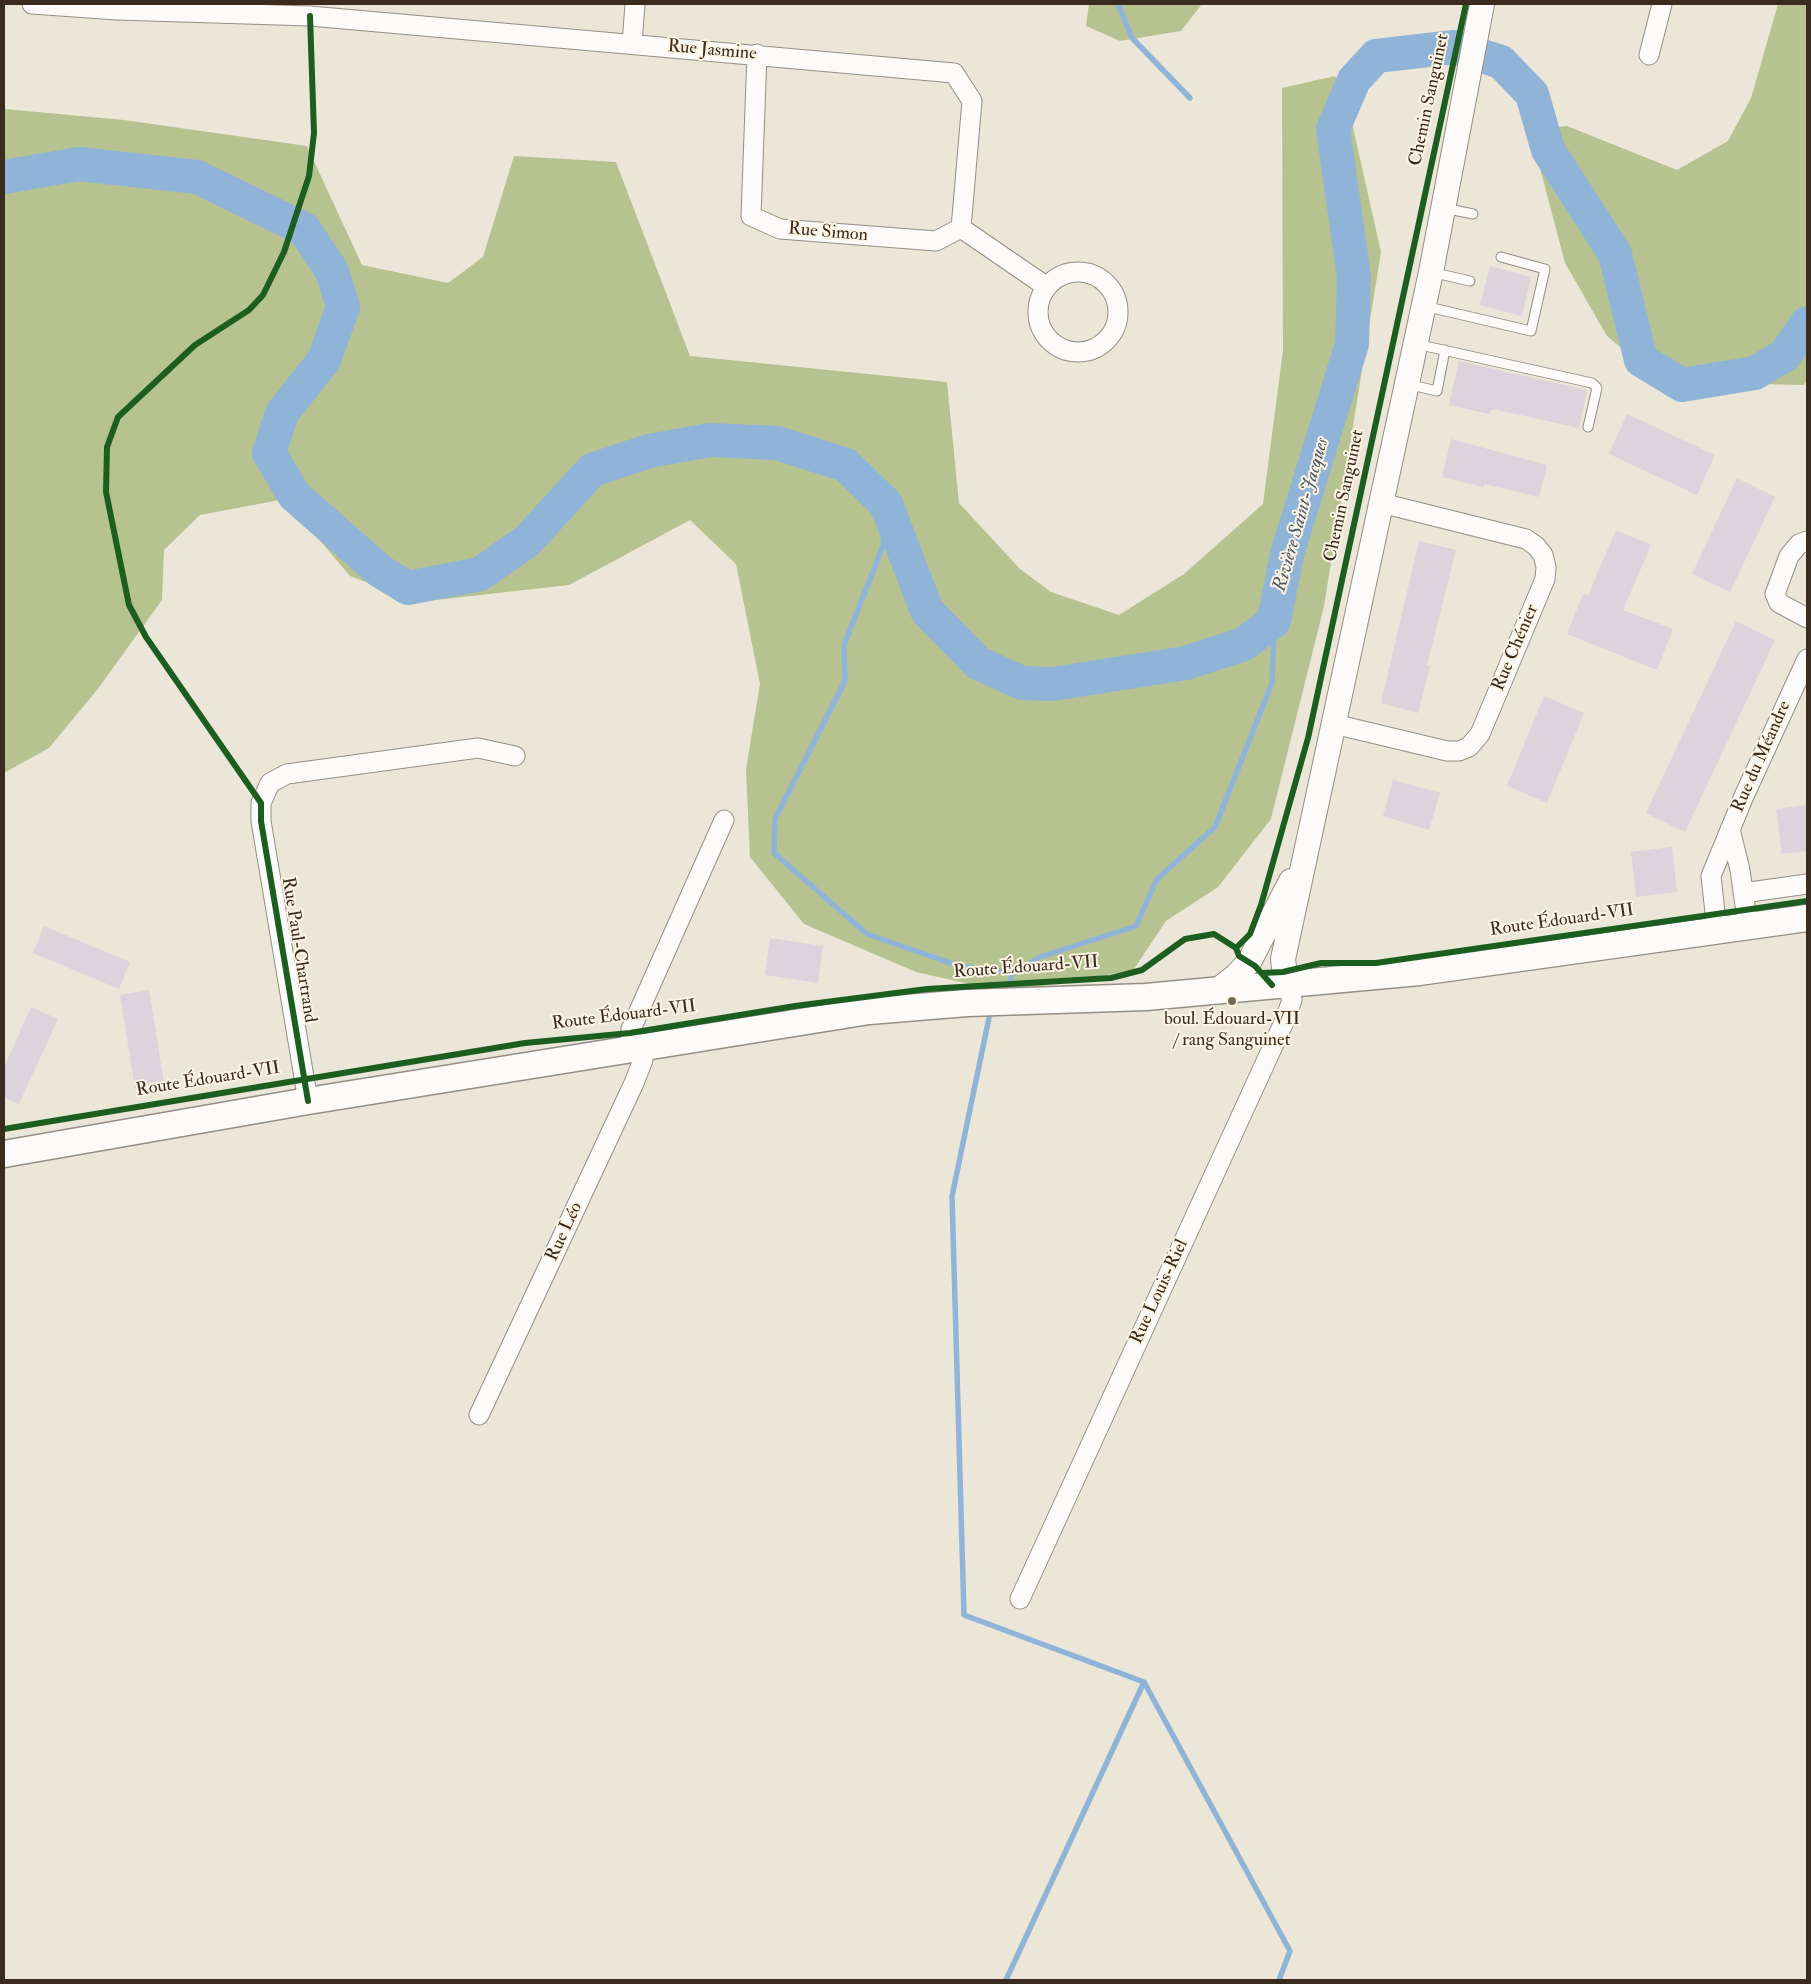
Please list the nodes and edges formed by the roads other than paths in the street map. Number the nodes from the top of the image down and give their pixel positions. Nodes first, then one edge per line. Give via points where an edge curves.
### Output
1 (32, 4) edge
2 (635, 4) edge
3 (1662, 4) edge
4 (1482, 7) edge
5 (310, 10) edge
6 (632, 44) junction
7 (757, 54) junction
8 (1649, 56) dead end
9 (1444, 208) junction
10 (1472, 214) dead end
11 (961, 228) junction
12 (1500, 257) dead end
13 (1431, 272) junction
14 (1470, 281) dead end
15 (1047, 287) junction
16 (1424, 306) junction
17 (1416, 344) junction
18 (1445, 350) junction
19 (1407, 384) junction
20 (1588, 427) dead end
21 (1381, 503) junction
22 (1807, 541) edge
23 (1807, 618) edge
24 (1807, 659) edge
25 (1334, 724) junction
26 (516, 756) dead end
27 (724, 820) dead end
28 (1730, 829) junction
29 (1303, 863) junction
30 (1807, 884) edge
31 (1743, 893) junction
32 (1807, 918) edge
33 (1748, 926) junction
34 (1717, 931) junction
35 (1286, 983) junction
36 (1218, 990) junction
37 (636, 1047) junction
38 (308, 1101) junction
39 (4, 1154) edge
40 (479, 1415) dead end
41 (1020, 1599) dead end

1 - 5 street, Rue Jasmine via 117,10
2 - 6 street
3 - 8 street
4 - 9 street, Chemin Sanguinet
5 - 6 street, Rue Jasmine
6 - 7 street, Rue Jasmine
7 - 11 street, Rue Jasmine via 954,73 972,101
7 - 11 street, Rue Simon via 751,216 780,229 936,241
9 - 10 lane
9 - 13 street, Chemin Sanguinet
11 - 15 street
12 - 16 lane via 1545,269 1531,331
13 - 14 lane
13 - 16 street, Chemin Sanguinet
15 - 15 street via 1038,311 1046,337 1062,348 1081,352 1105,342 1117,319 1113,294 1105,284 1094,276 1069,273
16 - 17 street, Chemin Sanguinet
17 - 18 lane
17 - 19 street, Chemin Sanguinet
18 - 19 lane via 1437,391
18 - 20 lane via 1594,384 1596,392
19 - 21 street, Chemin Sanguinet
21 - 25 street, Chemin Sanguinet
21 - 25 street, Rue Chénier via 1526,539 1543,555 1545,579 1480,734 1469,747 1447,751
22 - 23 street via 1799,544 1789,556 1775,594 1779,603
24 - 28 street, Rue du Méandre
25 - 29 street, Chemin Sanguinet
26 - 38 street, Rue Paul-Chartrand via 478,748 287,774 270,783 261,803 261,821
27 - 37 street, Rue Léo via 631,1029
28 - 31 street, Rue du Méandre
28 - 34 street, Rue du Méandre via 1711,876
29 - 35 street, Chemin Sanguinet via 1283,959
29 - 36 street via 1282,895 1249,962
30 - 31 street
31 - 33 street, Rue du Méandre
32 - 33 main road, Route Édouard-VII
33 - 34 main road, Route Édouard-VII
34 - 35 main road, Route Édouard-VII via 1419,972
35 - 36 main road, Route Édouard-VII
35 - 41 street, Rue Louis-Riel via 1292,1000 1284,1022
36 - 37 main road, Route Édouard-VII via 1095,1000 914,1006
37 - 38 main road, Route Édouard-VII
37 - 40 street, Rue Léo via 642,1060 634,1083
38 - 39 main road, Route Édouard-VII

